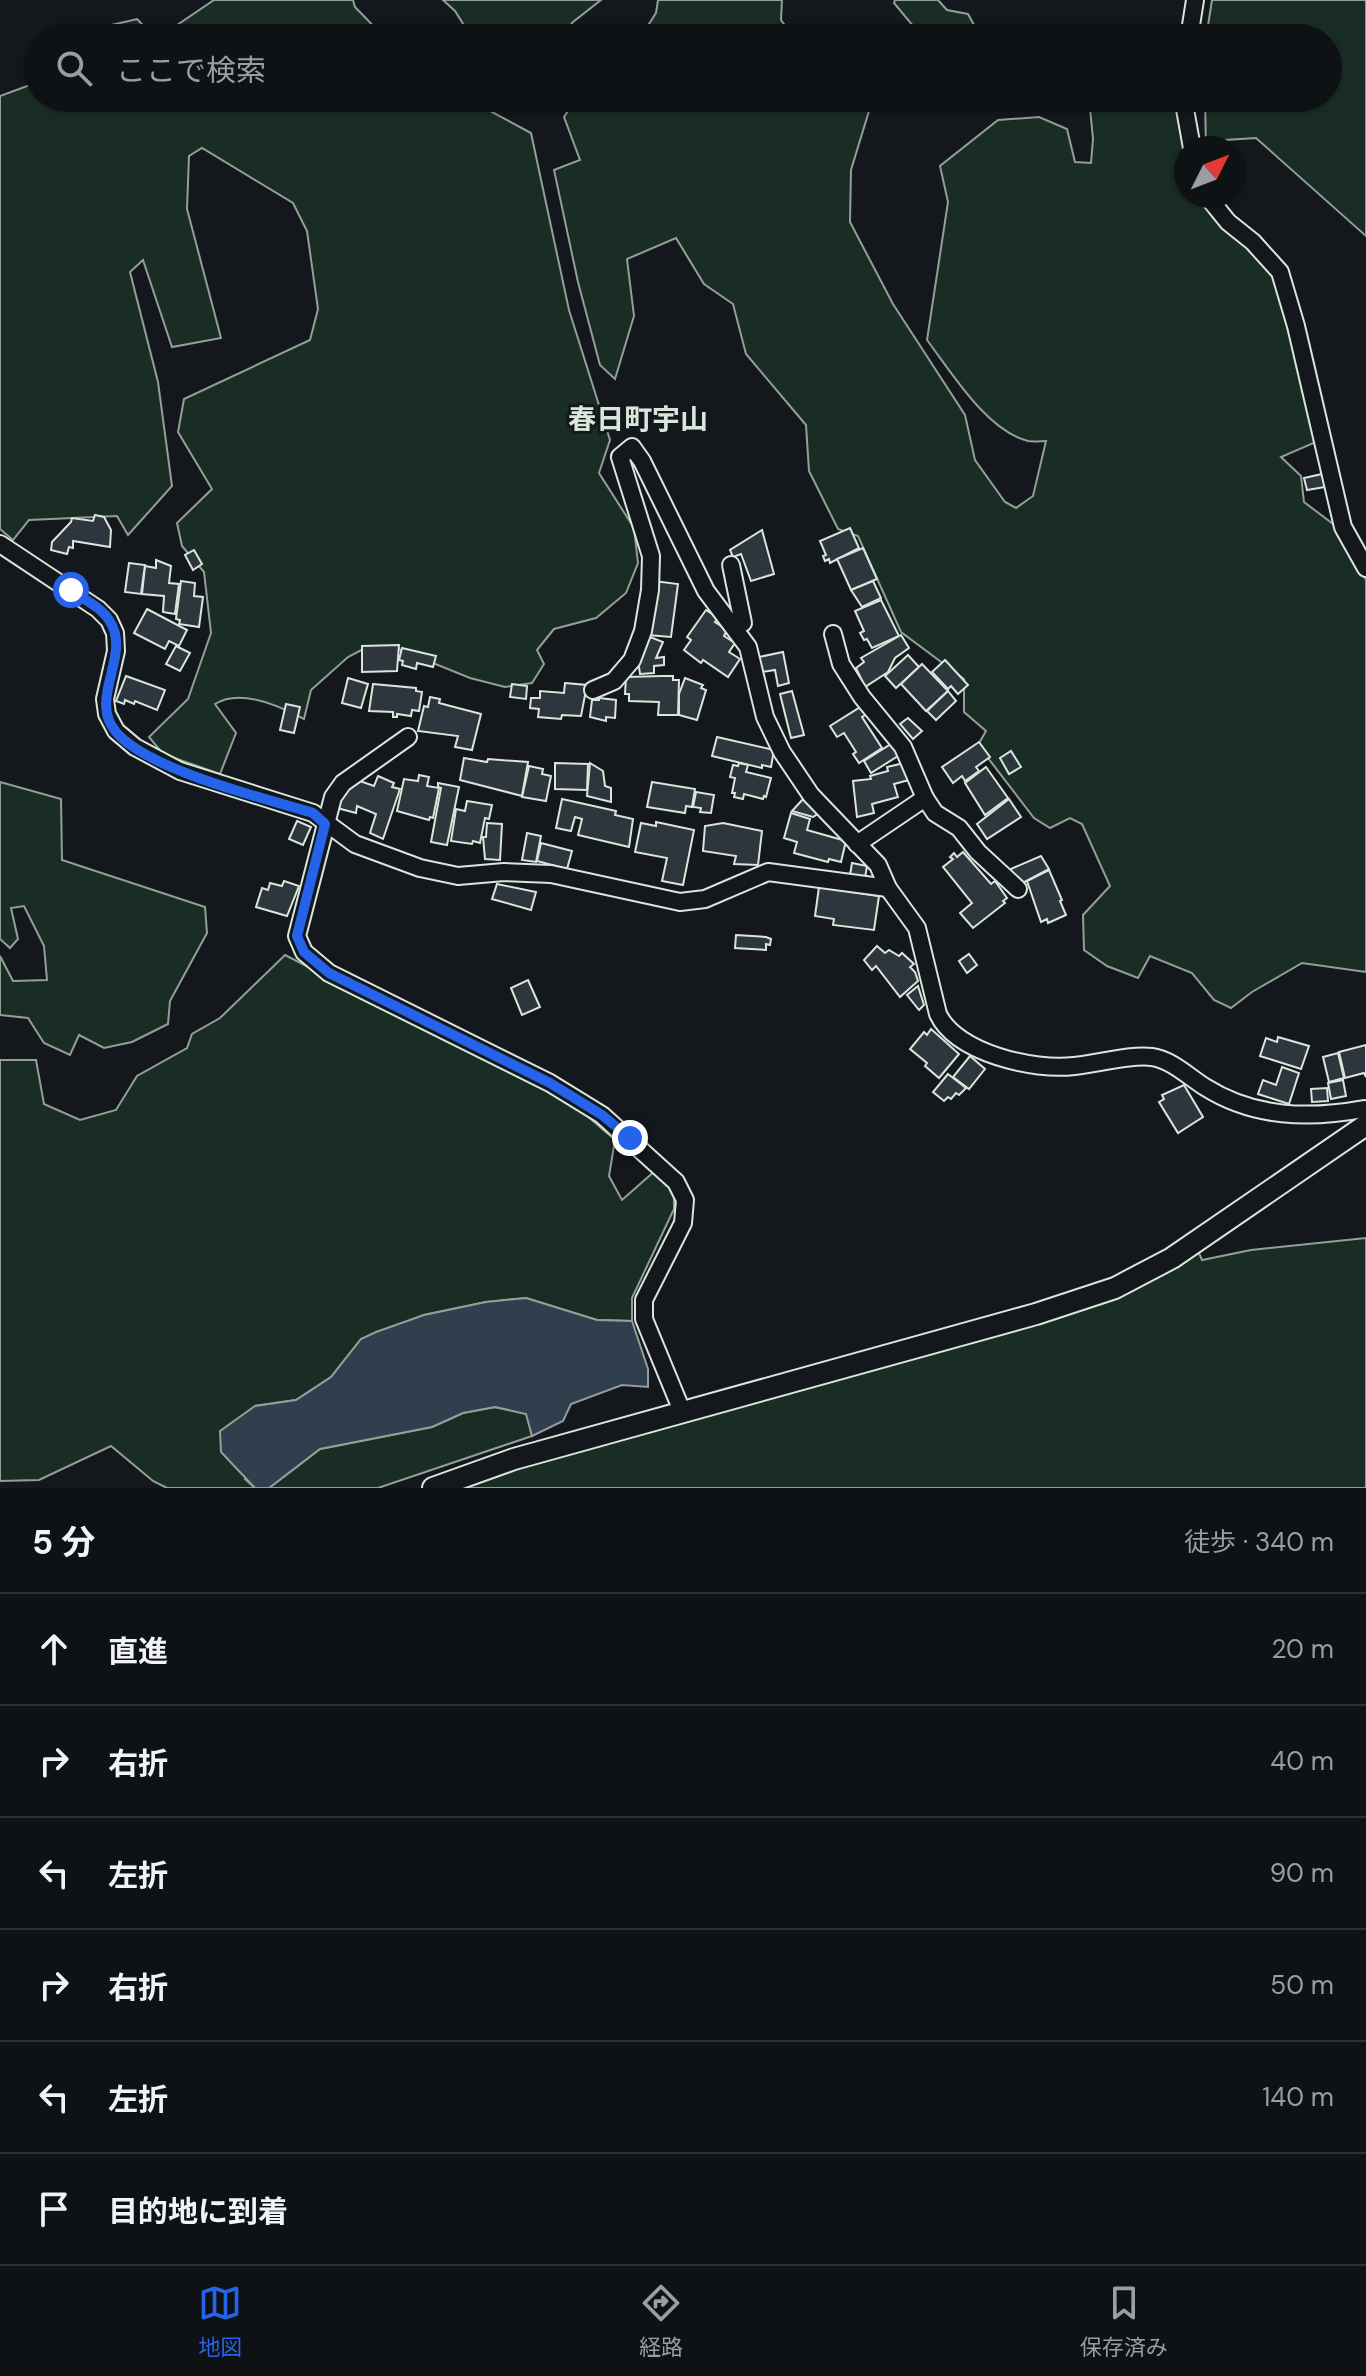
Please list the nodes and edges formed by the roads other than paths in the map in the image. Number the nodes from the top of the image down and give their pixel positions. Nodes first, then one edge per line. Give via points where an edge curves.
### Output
1 (1195, 0) edge
2 (1191, 24) edge
3 (1186, 112) edge
4 (1190, 136) edge
5 (1217, 208) edge
6 (0, 544) edge
7 (731, 565) dead end
8 (1366, 568) edge
9 (735, 626) junction
10 (833, 634) dead end
11 (593, 690) dead end
12 (408, 737) dead end
13 (925, 798) junction
14 (325, 824) junction
15 (857, 844) junction
16 (888, 888) junction
17 (1018, 889) dead end
18 (1366, 1111) edge
19 (1366, 1125) edge
20 (682, 1411) junction
21 (433, 1488) edge

1 - 2 street
3 - 4 street
5 - 8 street via 1280,272 1343,527
6 - 14 street via 109,620 116,651 105,699 116,731 180,771 313,813
7 - 9 street via 743,623
9 - 11 street via 706,591 632,447 620,457 651,556 650,590 632,660 614,681
9 - 15 street via 748,647 765,717 782,752 811,795
10 - 13 street via 841,664 903,747
12 - 14 street via 343,783
13 - 15 street
13 - 17 street
14 - 16 street via 355,844 420,868 458,876 551,874 680,902 705,899 768,872
14 - 20 street via 297,936 304,952 329,973 550,1083 602,1115 676,1182 685,1200 683,1223 644,1300 644,1319
15 - 16 street via 878,865
16 - 18 street via 917,928 938,1014 961,1040 1027,1065 1069,1067 1150,1057 1208,1090 1262,1112 1303,1116
19 - 20 street via 1172,1258 1115,1288
20 - 21 street

